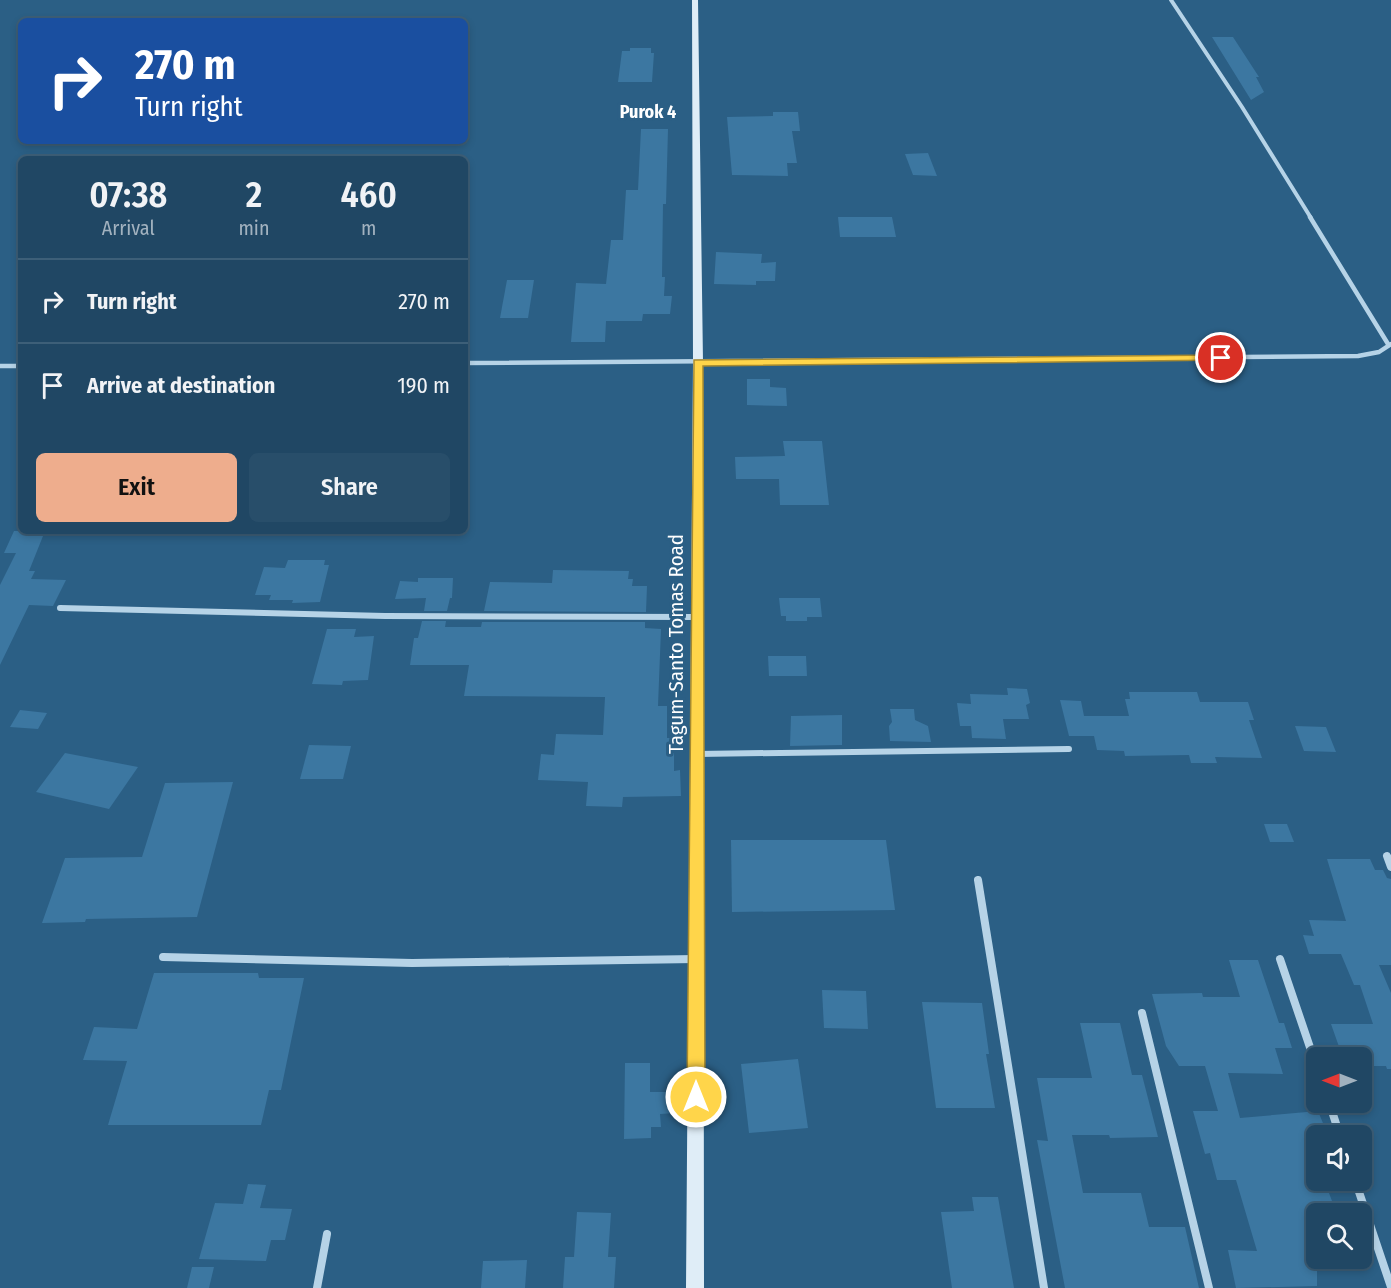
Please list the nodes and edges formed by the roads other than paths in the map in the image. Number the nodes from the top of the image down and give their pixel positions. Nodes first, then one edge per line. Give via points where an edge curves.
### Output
1 (695, 0) edge
2 (1171, 0) edge
3 (1390, 344) edge
4 (698, 362) junction
5 (468, 363) edge
6 (0, 366) edge
7 (18, 366) edge
8 (60, 608) dead end
9 (697, 617) junction
10 (1069, 749) dead end
11 (697, 754) junction
12 (1387, 856) dead end
13 (1391, 867) edge
14 (978, 880) dead end
15 (163, 957) dead end
16 (696, 959) junction
17 (1280, 959) dead end
18 (1142, 1012) dead end
19 (1310, 1047) edge
20 (1359, 1191) edge
21 (327, 1234) dead end
22 (1391, 1287) edge
23 (317, 1288) edge
24 (695, 1288) edge
25 (1044, 1288) edge
26 (1209, 1288) edge

1 - 4 main road, Tagum-Santo Tomas Road
2 - 3 street
3 - 4 street via 1385,350 1358,356
4 - 5 street
4 - 9 main road, Tagum-Santo Tomas Road
6 - 7 street
8 - 9 street via 374,616
9 - 11 main road, Tagum-Santo Tomas Road
10 - 11 street
11 - 16 main road, Tagum-Santo Tomas Road
12 - 13 street
14 - 25 street
15 - 16 street via 412,963
16 - 24 main road, Tagum-Santo Tomas Road
17 - 19 street
18 - 26 street
20 - 22 street
21 - 23 street

